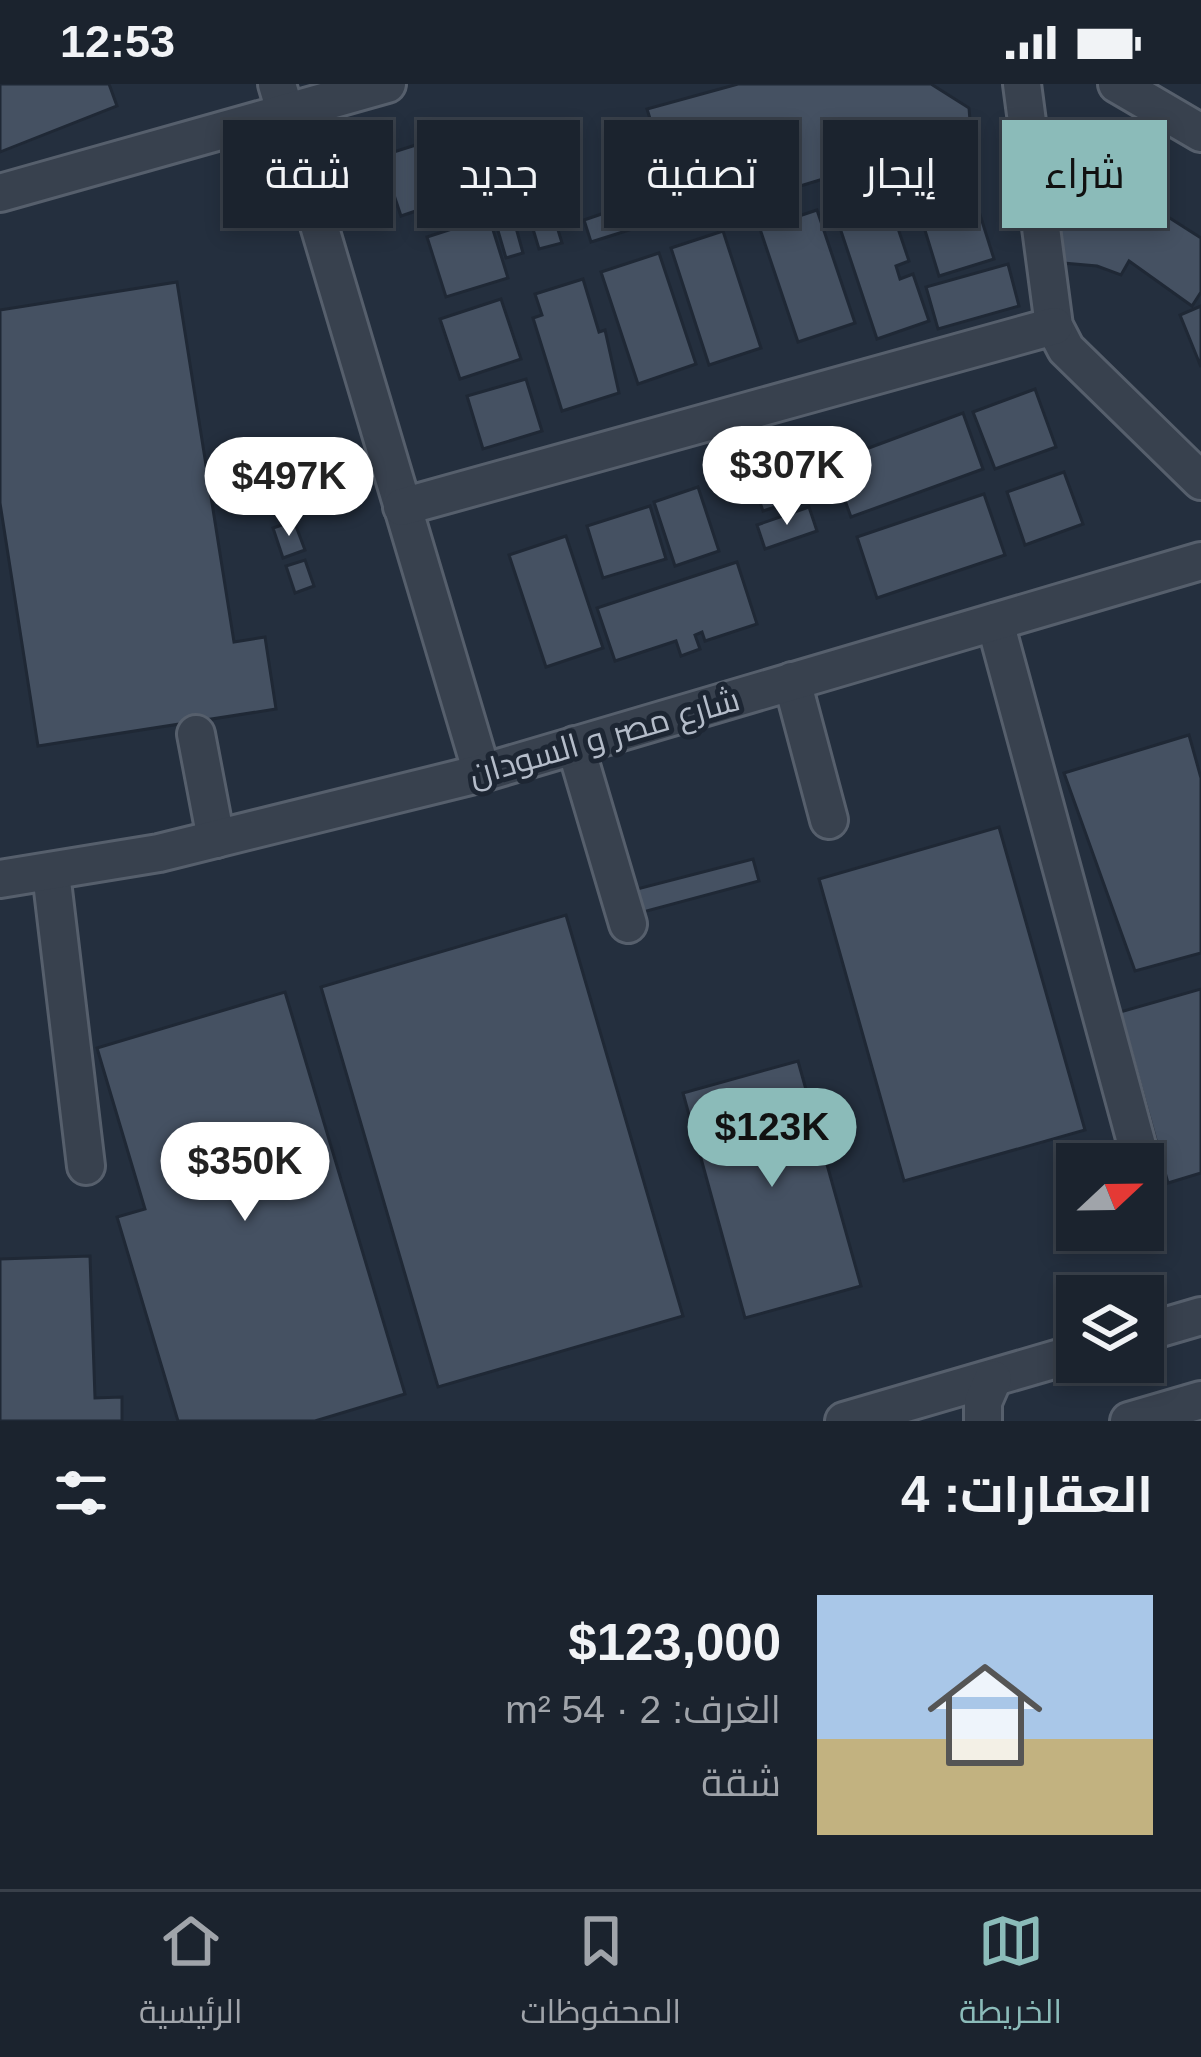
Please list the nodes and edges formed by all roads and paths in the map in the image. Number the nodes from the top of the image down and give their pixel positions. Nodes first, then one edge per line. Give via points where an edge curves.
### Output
1 (387, 84) edge
2 (1022, 84) edge
3 (1117, 84) edge
4 (281, 99) edge
5 (1201, 134) edge
6 (0, 193) edge
7 (1054, 326) junction
8 (1201, 481) edge
9 (402, 507) junction
10 (1201, 561) edge
11 (994, 622) junction
12 (792, 682) junction
13 (196, 734) dead end
14 (575, 745) junction
15 (482, 773) junction
16 (829, 820) dead end
17 (216, 839) junction
18 (51, 873) junction
19 (0, 879) edge
20 (628, 924) dead end
21 (1136, 1143) edge
22 (86, 1166) dead end
23 (1201, 1316) edge
24 (1164, 1327) edge
25 (1056, 1359) edge
26 (993, 1378) junction
27 (1201, 1400) edge
28 (905, 1414) edge
29 (844, 1421) edge
30 (983, 1421) edge
31 (1130, 1421) edge

1 - 4 street
2 - 7 street
3 - 5 street
4 - 6 street
4 - 9 street
7 - 8 street via 1066,350
7 - 9 street
9 - 15 street
10 - 11 street, شارع مصر و السودان
11 - 12 street, شارع مصر و السودان
11 - 21 street
12 - 14 street, شارع مصر و السودان
12 - 16 street
13 - 17 street
14 - 15 street, شارع مصر و السودان
14 - 20 street
15 - 17 street, شارع مصر و السودان
17 - 18 street, شارع مصر و السودان
18 - 19 street, شارع مصر و السودان
18 - 22 street
23 - 24 street
25 - 26 street
26 - 28 street
26 - 30 street
27 - 31 street
28 - 29 street

